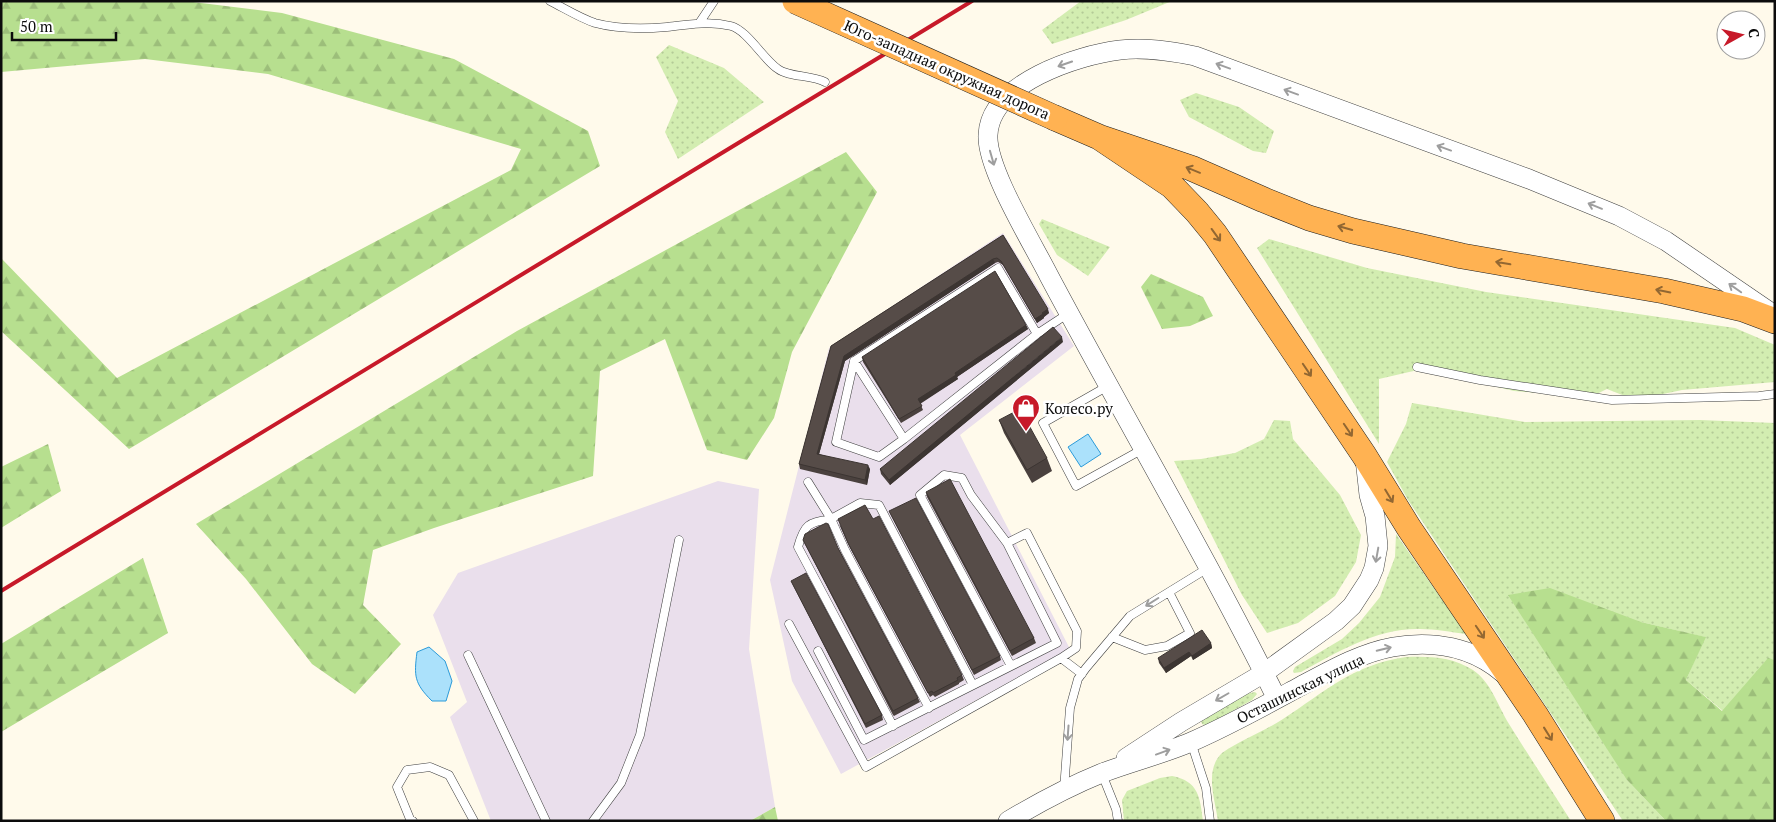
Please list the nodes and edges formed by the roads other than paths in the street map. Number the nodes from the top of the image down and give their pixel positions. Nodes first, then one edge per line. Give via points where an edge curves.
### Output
1 (550, 1) edge
2 (714, 1) edge
3 (795, 1) edge
4 (700, 22) junction
5 (825, 82) dead end
6 (1099, 136) junction
7 (1069, 313) junction
8 (1775, 316) edge
9 (1775, 321) edge
10 (1037, 334) junction
11 (854, 361) junction
12 (1417, 367) dead end
13 (1108, 386) junction
14 (1775, 394) edge
15 (904, 439) junction
16 (1143, 449) junction
17 (1364, 455) junction
18 (808, 482) dead end
19 (831, 519) junction
20 (679, 540) dead end
21 (1007, 543) junction
22 (1208, 568) junction
23 (1169, 592) junction
24 (789, 624) dead end
25 (1112, 637) junction
26 (818, 651) dead end
27 (468, 654) dead end
28 (1061, 658) junction
29 (1011, 666) junction
30 (1264, 673) junction
31 (1082, 674) junction
32 (973, 685) junction
33 (1521, 693) junction
34 (1277, 699) junction
35 (930, 708) junction
36 (1181, 722) junction
37 (893, 726) junction
38 (1191, 742) junction
39 (1102, 774) junction
40 (1064, 791) junction
41 (413, 821) edge
42 (474, 821) edge
43 (546, 821) edge
44 (593, 821) edge
45 (1008, 821) edge
46 (1118, 821) edge
47 (1210, 821) edge
48 (1602, 821) edge

1 - 4 lane via 594,22 632,28
2 - 4 lane
3 - 6 highway, Юго-западная окружная дорога, bridge
4 - 5 lane via 733,26 780,71
9 -> 6 highway via 1743,309 1673,293 1462,256 1353,231 1300,214 1191,168
6 -> 17 highway via 1172,186 1197,212 1220,240
8 -> 7 street via 1666,241 1619,216 1529,179 1195,56 1169,51 1121,50 1078,59 1035,77 1002,102 988,135 993,165
7 - 10 lane
7 - 13 street
10 - 11 lane via 998,268
10 - 15 lane
11 - 15 lane
11 - 15 lane via 836,442 879,457
12 - 14 lane via 1612,400
13 - 16 street
13 - 16 lane via 1043,423 1076,486
16 - 22 street
17 -> 30 street, Осташинская улица via 1378,546 1369,580 1352,606 1336,621
17 -> 33 highway via 1408,528
18 - 19 lane
19 - 32 lane via 860,503 879,505
19 - 35 lane
19 - 37 lane via 814,522 802,534 798,548
20 - 44 lane via 640,735 621,783
21 - 28 lane via 1027,533 1077,631 1076,648
21 - 29 lane via 1057,643
21 - 29 lane via 962,478 944,475 920,494
22 - 23 lane
22 - 30 street
23 -> 25 lane via 1130,616
23 - 25 lane via 1190,633 1167,646 1145,650
24 - 28 lane via 866,767
25 - 31 lane
26 - 37 lane via 864,740
27 - 43 lane
28 - 31 lane
29 - 32 lane
30 - 34 street
30 -> 36 street, Осташинская улица
31 -> 40 lane via 1070,708
32 - 35 lane
34 -> 33 street, Осташинская улица via 1376,651 1424,644 1469,652 1483,659 1507,676
33 -> 48 highway
34 - 38 street, Осташинская улица
35 - 37 lane
36 - 38 street
36 - 39 street, Осташинская улица
39 -> 38 street, Осташинская улица
38 - 47 lane via 1206,788
39 - 40 street, Осташинская улица
39 - 46 lane
40 - 45 street, Осташинская улица
41 - 42 lane via 397,787 407,770 430,767 449,775

